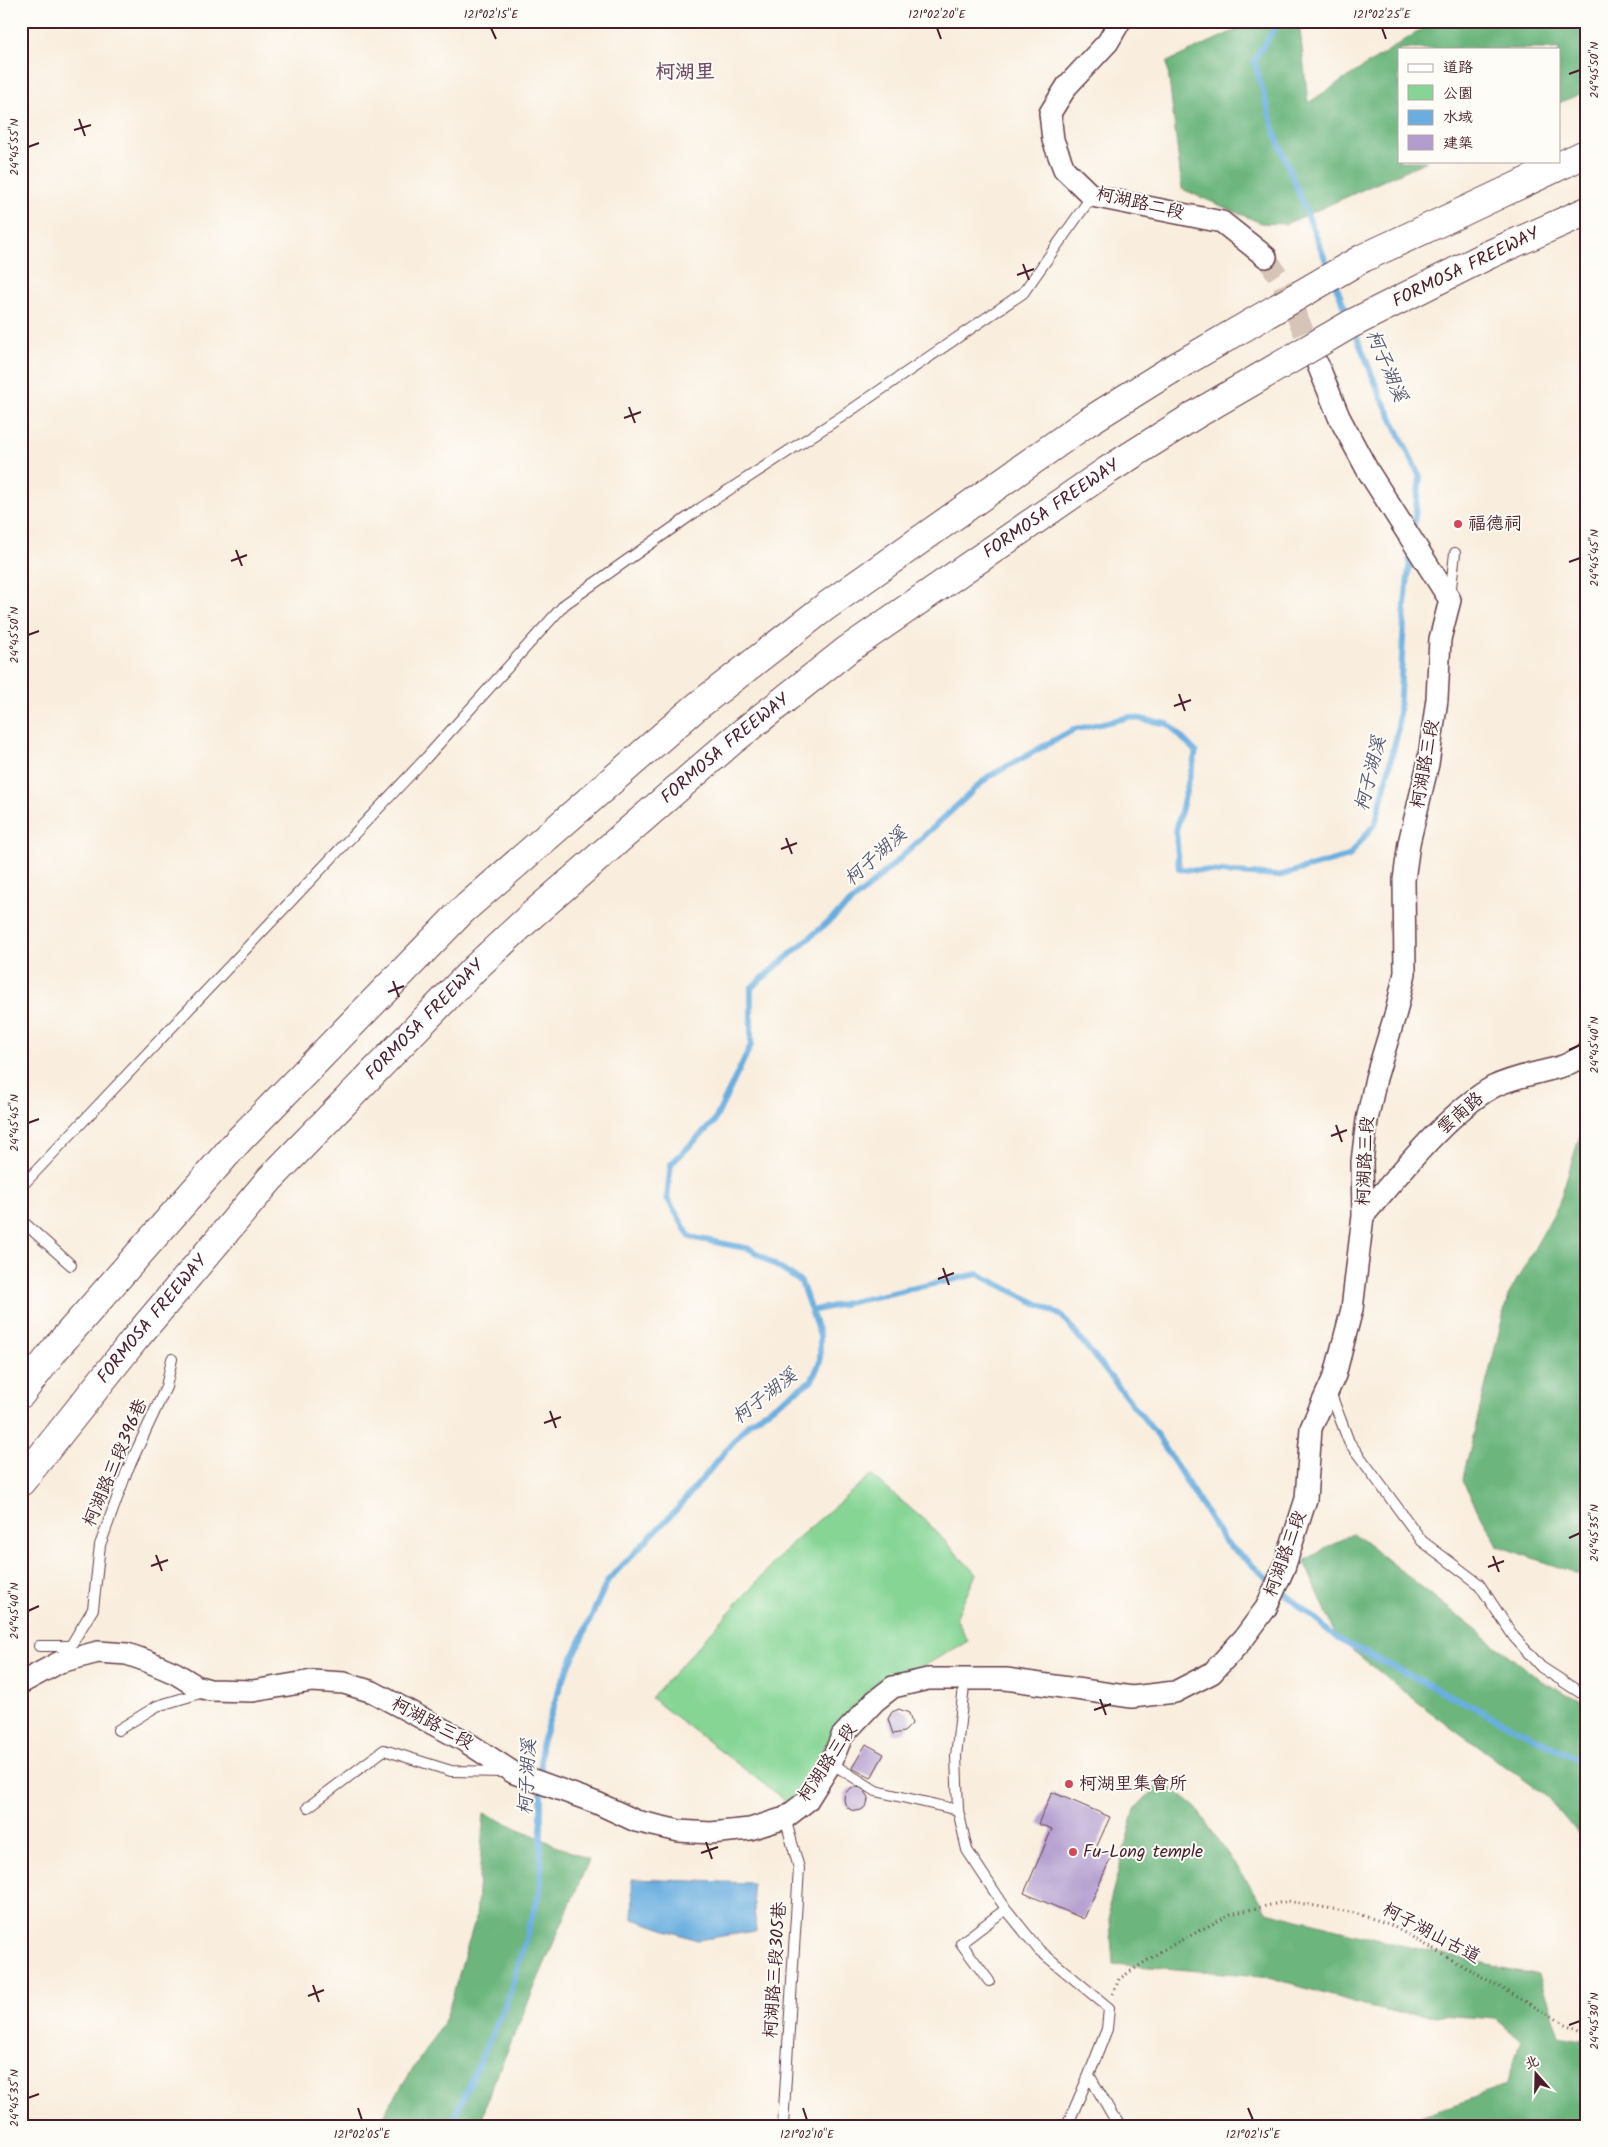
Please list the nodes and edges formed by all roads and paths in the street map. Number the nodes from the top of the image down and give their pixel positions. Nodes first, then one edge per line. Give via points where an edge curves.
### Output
1 (1120, 21) edge
2 (1587, 153) edge
3 (1092, 196) junction
4 (1587, 211) edge
5 (1266, 257) tunnel mouth
6 (1318, 365) tunnel mouth
7 (1455, 553) dead end
8 (1450, 600) junction
9 (1587, 1054) edge
10 (21, 1187) edge
11 (1363, 1216) junction
12 (21, 1220) edge
13 (71, 1265) dead end
14 (172, 1359) dead end
15 (1330, 1391) junction
16 (21, 1394) edge
17 (21, 1482) edge
18 (39, 1646) dead end
19 (65, 1654) junction
20 (965, 1678) junction
21 (21, 1684) edge
22 (210, 1690) junction
23 (1587, 1697) edge
24 (118, 1730) dead end
25 (831, 1763) junction
26 (514, 1773) junction
27 (308, 1806) dead end
28 (958, 1810) junction
29 (785, 1818) junction
30 (1006, 1910) junction
31 (989, 1981) dead end
32 (1108, 2008) junction
33 (1587, 2033) edge
34 (1089, 2075) junction
35 (783, 2126) edge
36 (1067, 2126) edge
37 (1123, 2126) edge

1 - 3 street, 柯湖路二段 via 1108,42 1068,86 1050,113 1053,140 1064,169
2 - 16 highway, bridge via 1363,258 1169,371 1086,423 825,607 695,708 462,911 240,1140 56,1348
3 - 5 street, 柯湖路二段 via 1222,222
3 - 10 lane via 1023,293 701,508 565,604 426,758
4 - 17 highway, FORMOSA FREEWAY, bridge via 1488,255 1351,324 1195,415 1108,470 847,650 732,741 532,915 270,1179 134,1340
6 - 8 street via 1339,417 1375,482
7 - 8 lane
8 - 11 street, 柯湖路三段 via 1440,639 1437,699 1428,764 1409,843 1404,880 1405,973 1367,1120 1362,1162
9 - 11 street, 雲南路 via 1564,1066 1493,1088 1469,1105 1439,1132
11 - 15 street, 柯湖路三段 via 1352,1309
12 - 13 lane
14 - 19 lane, 柯湖路三段396巷 via 166,1387 127,1471 100,1546 92,1608
15 - 20 street, 柯湖路三段 via 1311,1428 1306,1499 1284,1568 1266,1608 1244,1638 1212,1672 1175,1692 1132,1698 1006,1679
15 - 23 lane via 1349,1442 1422,1541 1479,1584 1514,1637 1541,1667
18 - 19 lane
19 - 21 street, 柯湖路三段
19 - 22 street, 柯湖路三段 via 127,1654
20 - 25 street, 柯湖路三段 via 928,1679 893,1687 842,1736
20 - 28 lane via 956,1756
22 - 24 lane via 157,1706
22 - 26 street, 柯湖路三段 via 253,1691 312,1681 344,1683 373,1692 463,1740
25 - 28 lane via 876,1790
25 - 29 street, 柯湖路三段 via 807,1801
26 - 27 lane via 451,1771 384,1750
26 - 29 street, 柯湖路三段 via 636,1821 679,1831 750,1830
28 - 30 lane via 967,1850
29 - 35 lane, 柯湖路三段305巷 via 799,1868
30 - 31 lane via 961,1943
30 - 32 lane via 1039,1950
32 - 33 path, 柯子湖山古道 via 1119,1979 1163,1950 1231,1914 1288,1901 1355,1913 1389,1924 1565,2024
32 - 34 lane via 1107,2028
34 - 36 lane
34 - 37 lane via 1113,2116

